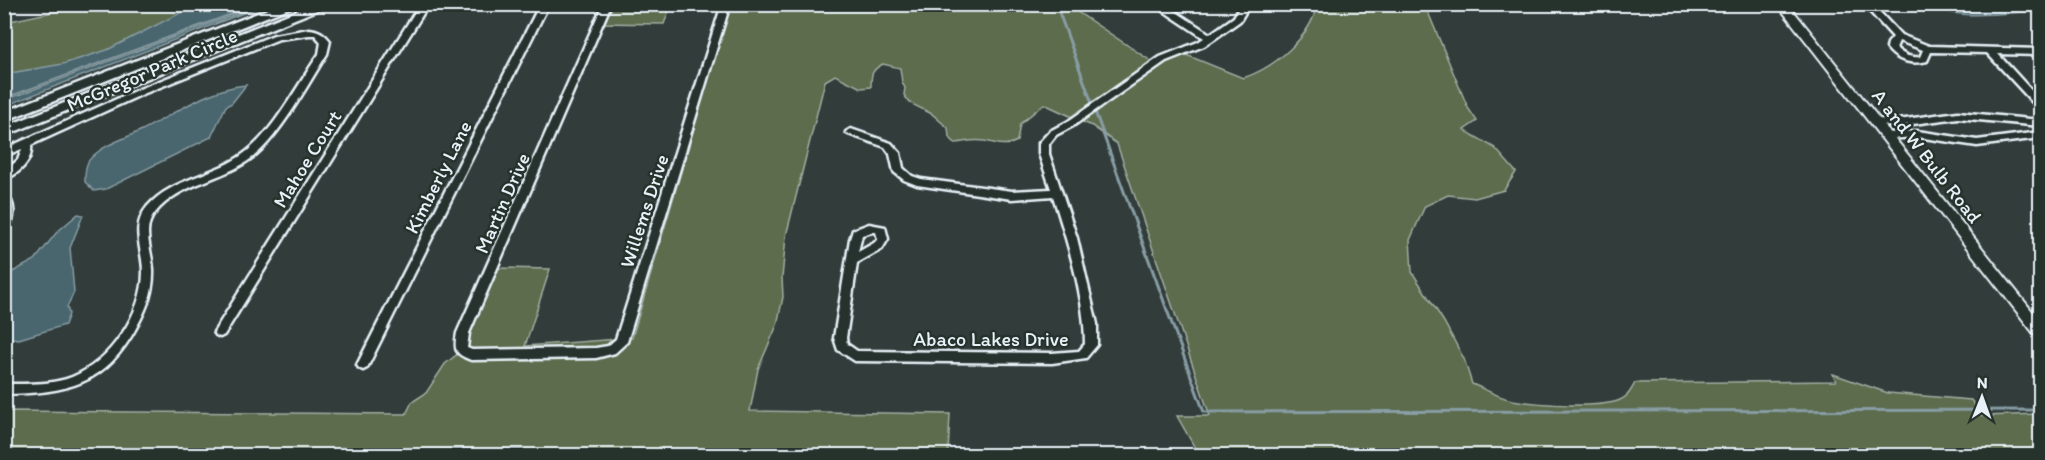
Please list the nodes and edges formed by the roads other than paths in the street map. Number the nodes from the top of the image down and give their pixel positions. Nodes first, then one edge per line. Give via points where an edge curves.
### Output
1 (293, 4) edge
2 (326, 4) edge
3 (425, 4) edge
4 (544, 4) edge
5 (607, 4) edge
6 (726, 4) edge
7 (1156, 4) edge
8 (1246, 4) edge
9 (1782, 4) edge
10 (1867, 4) edge
11 (1898, 37) junction
12 (1210, 38) junction
13 (1928, 49) junction
14 (1991, 52) junction
15 (2040, 52) edge
16 (2040, 105) edge
17 (4, 117) edge
18 (1876, 122) junction
19 (2040, 123) edge
20 (4, 132) edge
21 (851, 132) dead end
22 (2040, 135) edge
23 (1887, 136) junction
24 (26, 144) junction
25 (4, 153) edge
26 (4, 177) edge
27 (1057, 192) junction
28 (4, 197) edge
29 (4, 226) edge
30 (852, 261) dead end
31 (220, 332) dead end
32 (2040, 332) edge
33 (532, 355) joint
34 (363, 365) dead end
35 (4, 389) edge

1 - 17 main road
2 - 20 main road
3 - 31 street, Mahoe Court
4 - 34 street, Kimberly Lane
5 - 33 street, Martin Drive via 460,342 462,351 471,356
6 - 33 street, Willems Drive via 621,342 611,350 596,353
7 - 12 street
8 - 12 street, Abaco Lakes Drive via 1237,19
9 - 18 street, A and W Bulb Road
10 - 11 street
11 - 13 street
11 - 13 street via 1891,48 1907,59 1924,59
12 - 27 street, Abaco Lakes Drive via 1193,49 1169,56 1053,133 1044,143 1044,154
13 - 14 street
14 - 15 street
14 - 16 street
18 - 19 street via 1958,115
18 - 23 street, A and W Bulb Road
21 - 27 street via 888,146 901,174 914,180 1021,196
22 - 23 street via 1977,143 1917,134
23 - 32 street, A and W Bulb Road
24 - 25 street, McGregor Park Circle
24 - 26 street via 26,156
24 - 35 street, McGregor Park Circle via 140,92 277,37 309,32 318,33 326,41 323,54 256,149 175,190 149,212 142,228 148,269 144,298 135,319 104,363 92,373 61,386
27 - 30 street, Abaco Lakes Drive via 1072,238 1092,333 1092,345 1082,355 855,356 842,347 840,338
28 - 29 street via 10,219

